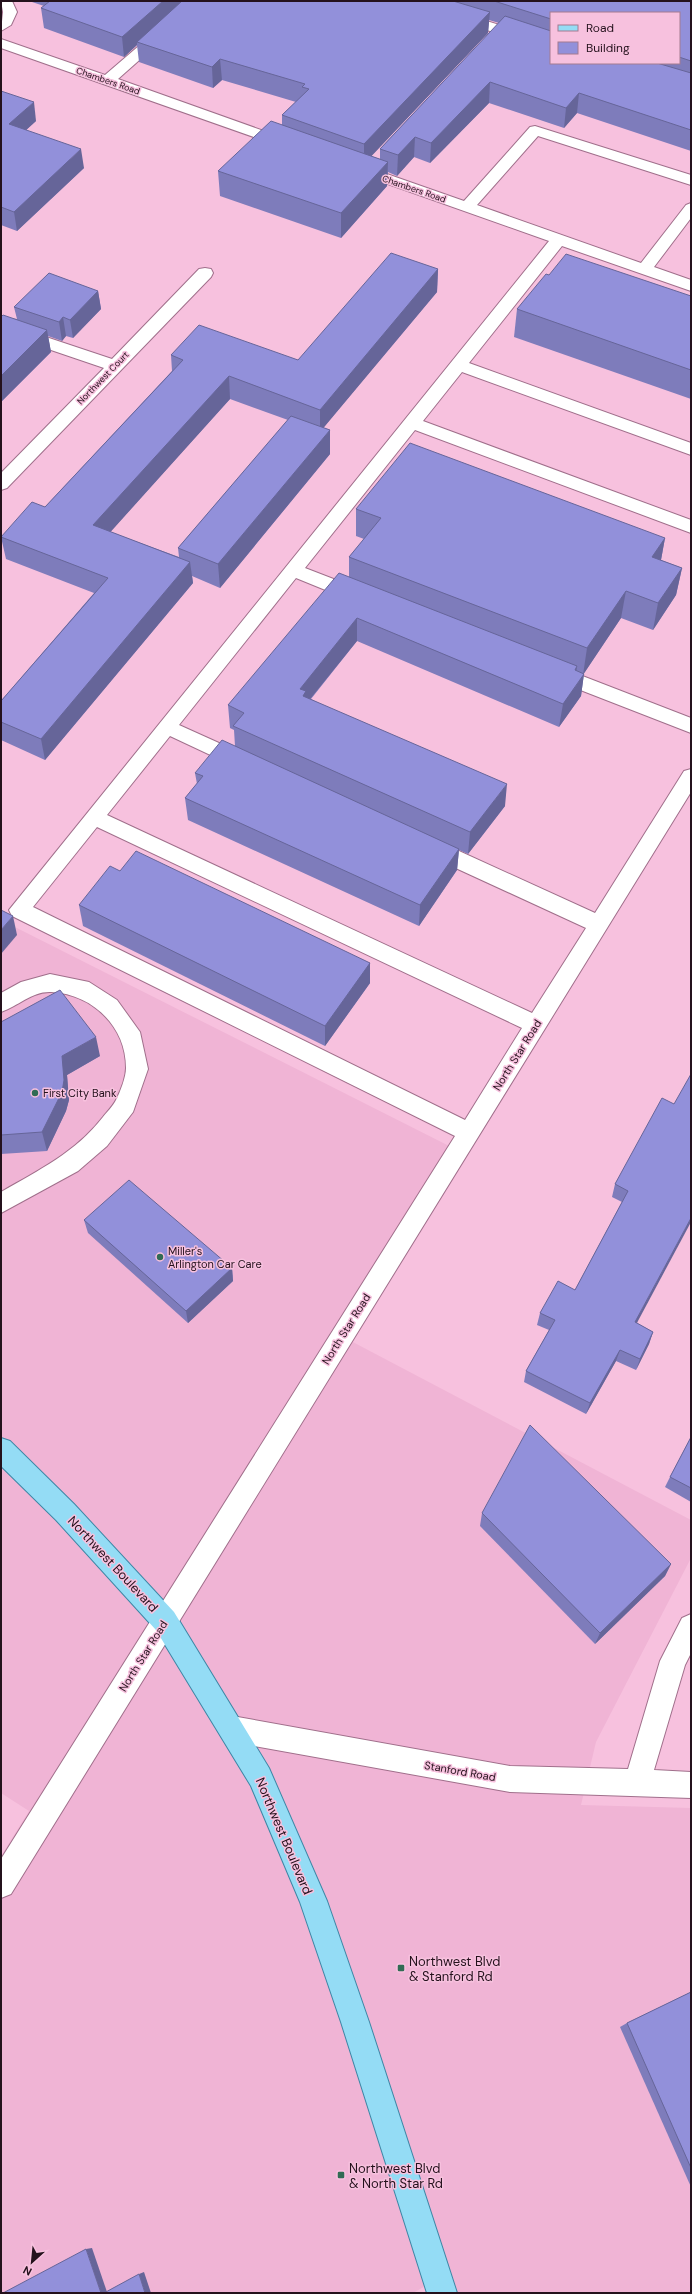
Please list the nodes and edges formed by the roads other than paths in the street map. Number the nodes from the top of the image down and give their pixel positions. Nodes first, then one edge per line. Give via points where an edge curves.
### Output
1 (5, 1) edge
2 (199, 1) edge
3 (408, 1) edge
4 (1, 26) edge
5 (500, 30) junction
6 (489, 41) edge
7 (1, 43) edge
8 (550, 46) edge
9 (107, 81) junction
10 (300, 149) edge
11 (345, 164) edge
12 (691, 180) edge
13 (467, 207) junction
14 (691, 208) edge
15 (559, 240) junction
16 (644, 269) junction
17 (205, 272) dead end
18 (691, 286) edge
19 (1, 327) edge
20 (459, 365) junction
21 (115, 366) junction
22 (412, 423) junction
23 (691, 449) edge
24 (2, 483) edge
25 (691, 527) edge
26 (293, 570) junction
27 (374, 602) edge
28 (536, 665) edge
29 (691, 726) edge
30 (167, 727) junction
31 (260, 770) edge
32 (691, 776) edge
33 (94, 817) junction
34 (411, 839) edge
35 (598, 924) junction
36 (1, 1003) edge
37 (536, 1025) junction
38 (468, 1132) junction
39 (1, 1203) edge
40 (1, 1449) edge
41 (165, 1620) junction
42 (691, 1627) edge
43 (232, 1729) junction
44 (638, 1781) junction
45 (691, 1785) edge
46 (5, 1867) edge
47 (442, 2293) edge

1 - 4 street via 10,12 6,22
2 - 9 street
3 - 5 street via 461,11
5 - 6 street
5 - 8 street
7 - 9 street, Chambers Road
9 - 10 street, Chambers Road
11 - 13 street, Chambers Road via 372,167
12 - 13 street via 535,130
13 - 15 street, Chambers Road
14 - 16 street
15 - 16 street, Chambers Road
15 - 20 street
16 - 18 street, Chambers Road
17 - 21 street, Northwest Court
19 - 21 street
20 - 22 street
20 - 23 street
21 - 24 street, Northwest Court
22 - 25 street
22 - 26 street
26 - 27 street
26 - 30 street
28 - 29 street
30 - 31 street
30 - 33 street
32 - 35 street, North Star Road
33 - 37 street
33 - 38 street via 19,910
34 - 35 street
35 - 37 street, North Star Road
36 - 39 street via 28,988 50,983 82,988 110,1006 129,1032 137,1069 125,1104 99,1140 70,1164
37 - 38 street, North Star Road
38 - 41 street, North Star Road
40 - 41 main road, Northwest Boulevard via 65,1512
41 - 43 main road, Northwest Boulevard
41 - 46 street, North Star Road
42 - 44 street via 673,1661
43 - 44 street, Stanford Road via 510,1779 548,1782
43 - 47 main road, Northwest Boulevard via 260,1777 313,1901 355,2022
44 - 45 street, Stanford Road

